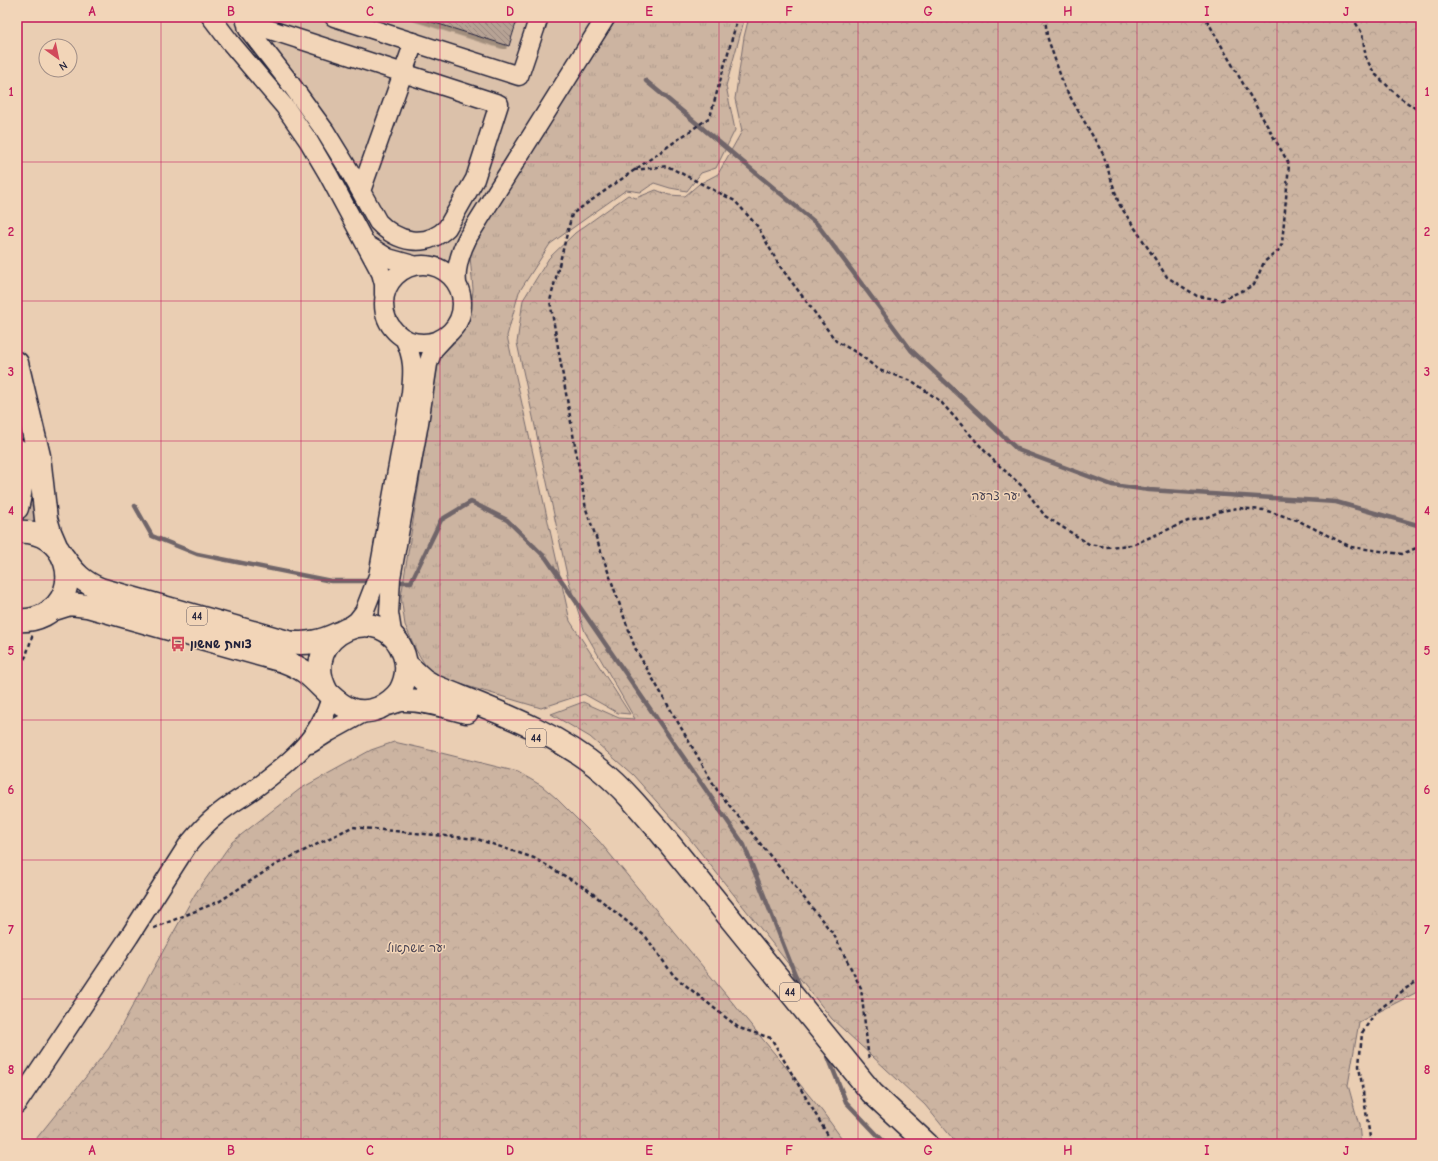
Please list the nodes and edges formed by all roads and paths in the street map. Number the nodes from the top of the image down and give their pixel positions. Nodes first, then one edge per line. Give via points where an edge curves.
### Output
1 (211, 17) edge
2 (334, 17) edge
3 (539, 17) edge
4 (598, 17) edge
5 (606, 17) edge
6 (738, 17) edge
7 (1045, 17) edge
8 (1205, 17) edge
9 (1352, 17) edge
10 (247, 19) edge
11 (593, 38) junction
12 (414, 42) junction
13 (403, 73) junction
14 (1421, 112) edge
15 (634, 170) junction
16 (361, 191) junction
17 (468, 237) junction
18 (363, 241) junction
19 (419, 265) junction
20 (457, 283) junction
21 (384, 296) junction
22 (445, 337) junction
23 (404, 338) junction
24 (17, 363) edge
25 (17, 450) edge
26 (17, 508) edge
27 (17, 532) edge
28 (1421, 546) edge
29 (60, 552) junction
30 (383, 584) junction
31 (34, 616) edge
32 (343, 631) junction
33 (395, 639) junction
34 (406, 664) junction
35 (17, 671) edge
36 (329, 694) junction
37 (377, 707) junction
38 (297, 755) junction
39 (660, 832) junction
40 (129, 937) junction
41 (1421, 979) edge
42 (869, 1063) dead end
43 (17, 1104) edge
44 (833, 1144) edge
45 (927, 1144) edge
46 (1371, 1144) edge

1 - 18 street via 297,124 321,162
2 - 12 street
3 - 12 street via 519,76
4 - 11 street
5 - 11 street
6 - 15 path via 710,117
7 - 8 path via 1048,36 1064,86 1103,154 1119,204 1167,277 1197,296 1222,300 1254,285 1264,262 1278,251 1282,244 1289,164
9 - 14 path via 1362,33 1366,58 1374,73 1399,97
10 - 13 street
10 - 16 street via 246,27 312,113
11 - 17 street
12 - 13 street
13 - 16 street
13 - 16 street via 499,104 475,179 447,228 434,238 426,240 400,238 384,229
15 - 28 path via 667,166 735,201 758,227 779,265 836,341 859,354 879,370 912,381 940,401 992,459 1024,488 1045,516 1089,544 1106,547 1132,545 1188,521 1238,508 1264,510 1297,520 1351,547 1402,554
15 - 42 path via 572,214 550,301 586,509 635,648 717,790 834,935 861,988
17 - 19 street via 437,260
17 - 20 street via 458,263
18 - 19 street via 383,256
18 - 21 street via 381,273
19 - 20 street via 443,269
19 - 21 street via 397,274
20 - 22 street via 463,300 462,312 454,328
21 - 23 street via 387,320
22 - 23 street via 421,343
22 - 30 street via 433,350 428,364 419,423
23 - 30 street via 412,356 412,388
24 - 29 highway via 39,456 46,519
25 - 26 highway via 21,478
27 - 29 highway, 44 via 39,534 51,541
29 - 31 highway via 67,572 61,598
29 - 32 highway, 44 via 79,577 100,588 288,642 311,643
30 - 32 street via 357,621
30 - 33 street
31 - 35 path via 24,622 32,638
31 - 36 highway, 44 via 70,604 87,606 284,661 301,669
32 - 33 highway, 44 via 359,626 372,626 385,631
32 - 36 highway via 326,647 321,659 320,672
33 - 34 highway, 44 via 403,651
34 - 37 highway via 405,677 397,695
34 - 39 highway, 44 via 434,686 507,716 572,749 625,792
36 - 37 highway, 44 via 342,706 354,710
36 - 38 street via 325,716
37 - 38 street via 329,732
37 - 39 highway, 44 via 402,700 441,705 479,715 537,738 561,751 604,781
38 - 40 street via 217,814 198,832
39 - 45 highway, 44 via 872,1093
40 - 43 street
40 - 44 path via 220,901 275,865 352,827 477,839 534,858 587,889 646,937 674,976 739,1028 771,1038
41 - 46 path via 1375,1013 1362,1033 1359,1066

